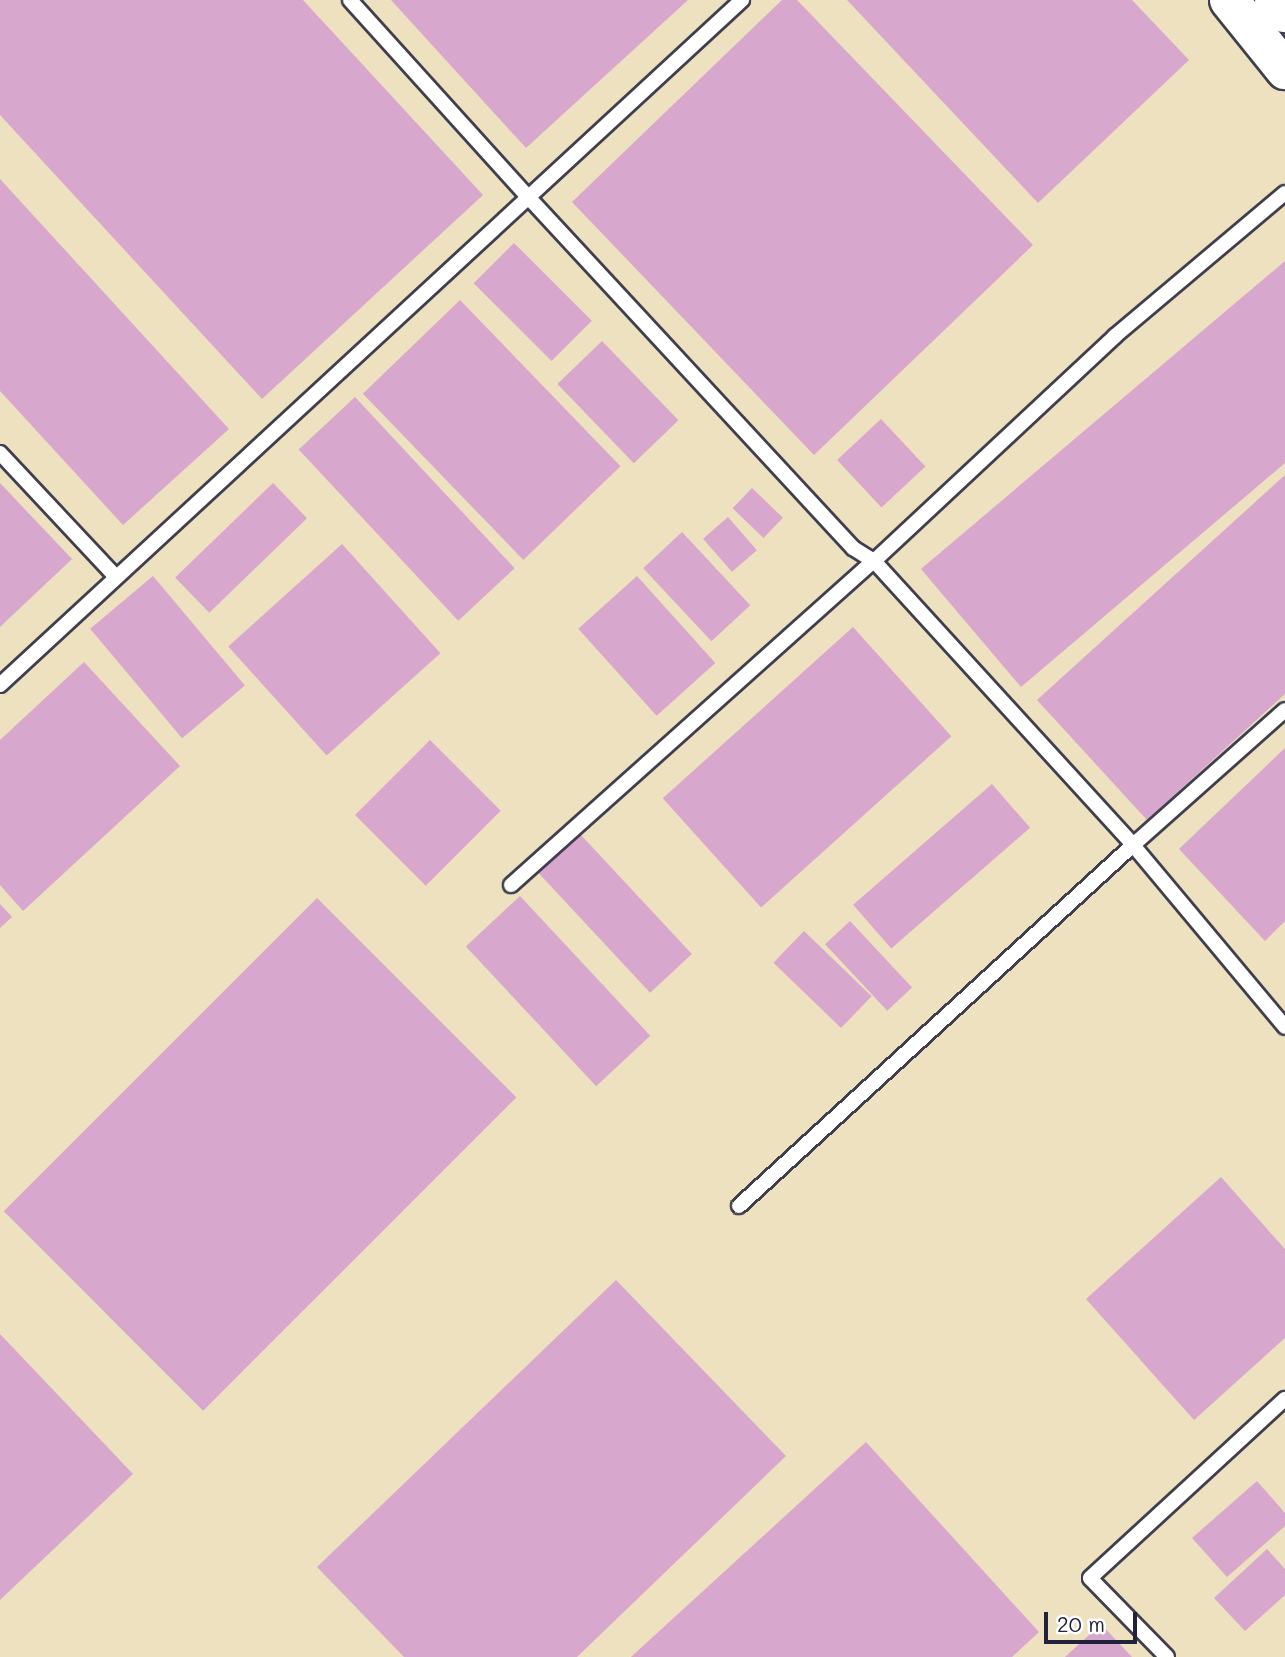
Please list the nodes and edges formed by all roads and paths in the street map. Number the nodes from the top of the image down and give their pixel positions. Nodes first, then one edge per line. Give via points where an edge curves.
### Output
1 (350, 0) edge
2 (741, 0) edge
3 (1229, 0) edge
4 (1275, 0) edge
5 (1285, 13) edge
6 (1285, 70) edge
7 (1285, 193) edge
8 (529, 198) junction
9 (0, 453) edge
10 (874, 561) junction
11 (116, 577) junction
12 (0, 685) edge
13 (1285, 710) edge
14 (1133, 845) junction
15 (511, 885) dead end
16 (1285, 1027) edge
17 (739, 1206) dead end
18 (1285, 1399) edge
19 (1167, 1657) edge

1 - 8 lane
2 - 8 lane
3 - 6 main road
4 - 5 main road
7 - 10 lane via 1115,336
8 - 10 lane via 853,548
8 - 11 lane
9 - 11 lane
10 - 14 lane
10 - 15 lane
11 - 12 lane
13 - 14 lane
14 - 16 lane
14 - 17 lane
18 - 19 lane via 1090,1578

